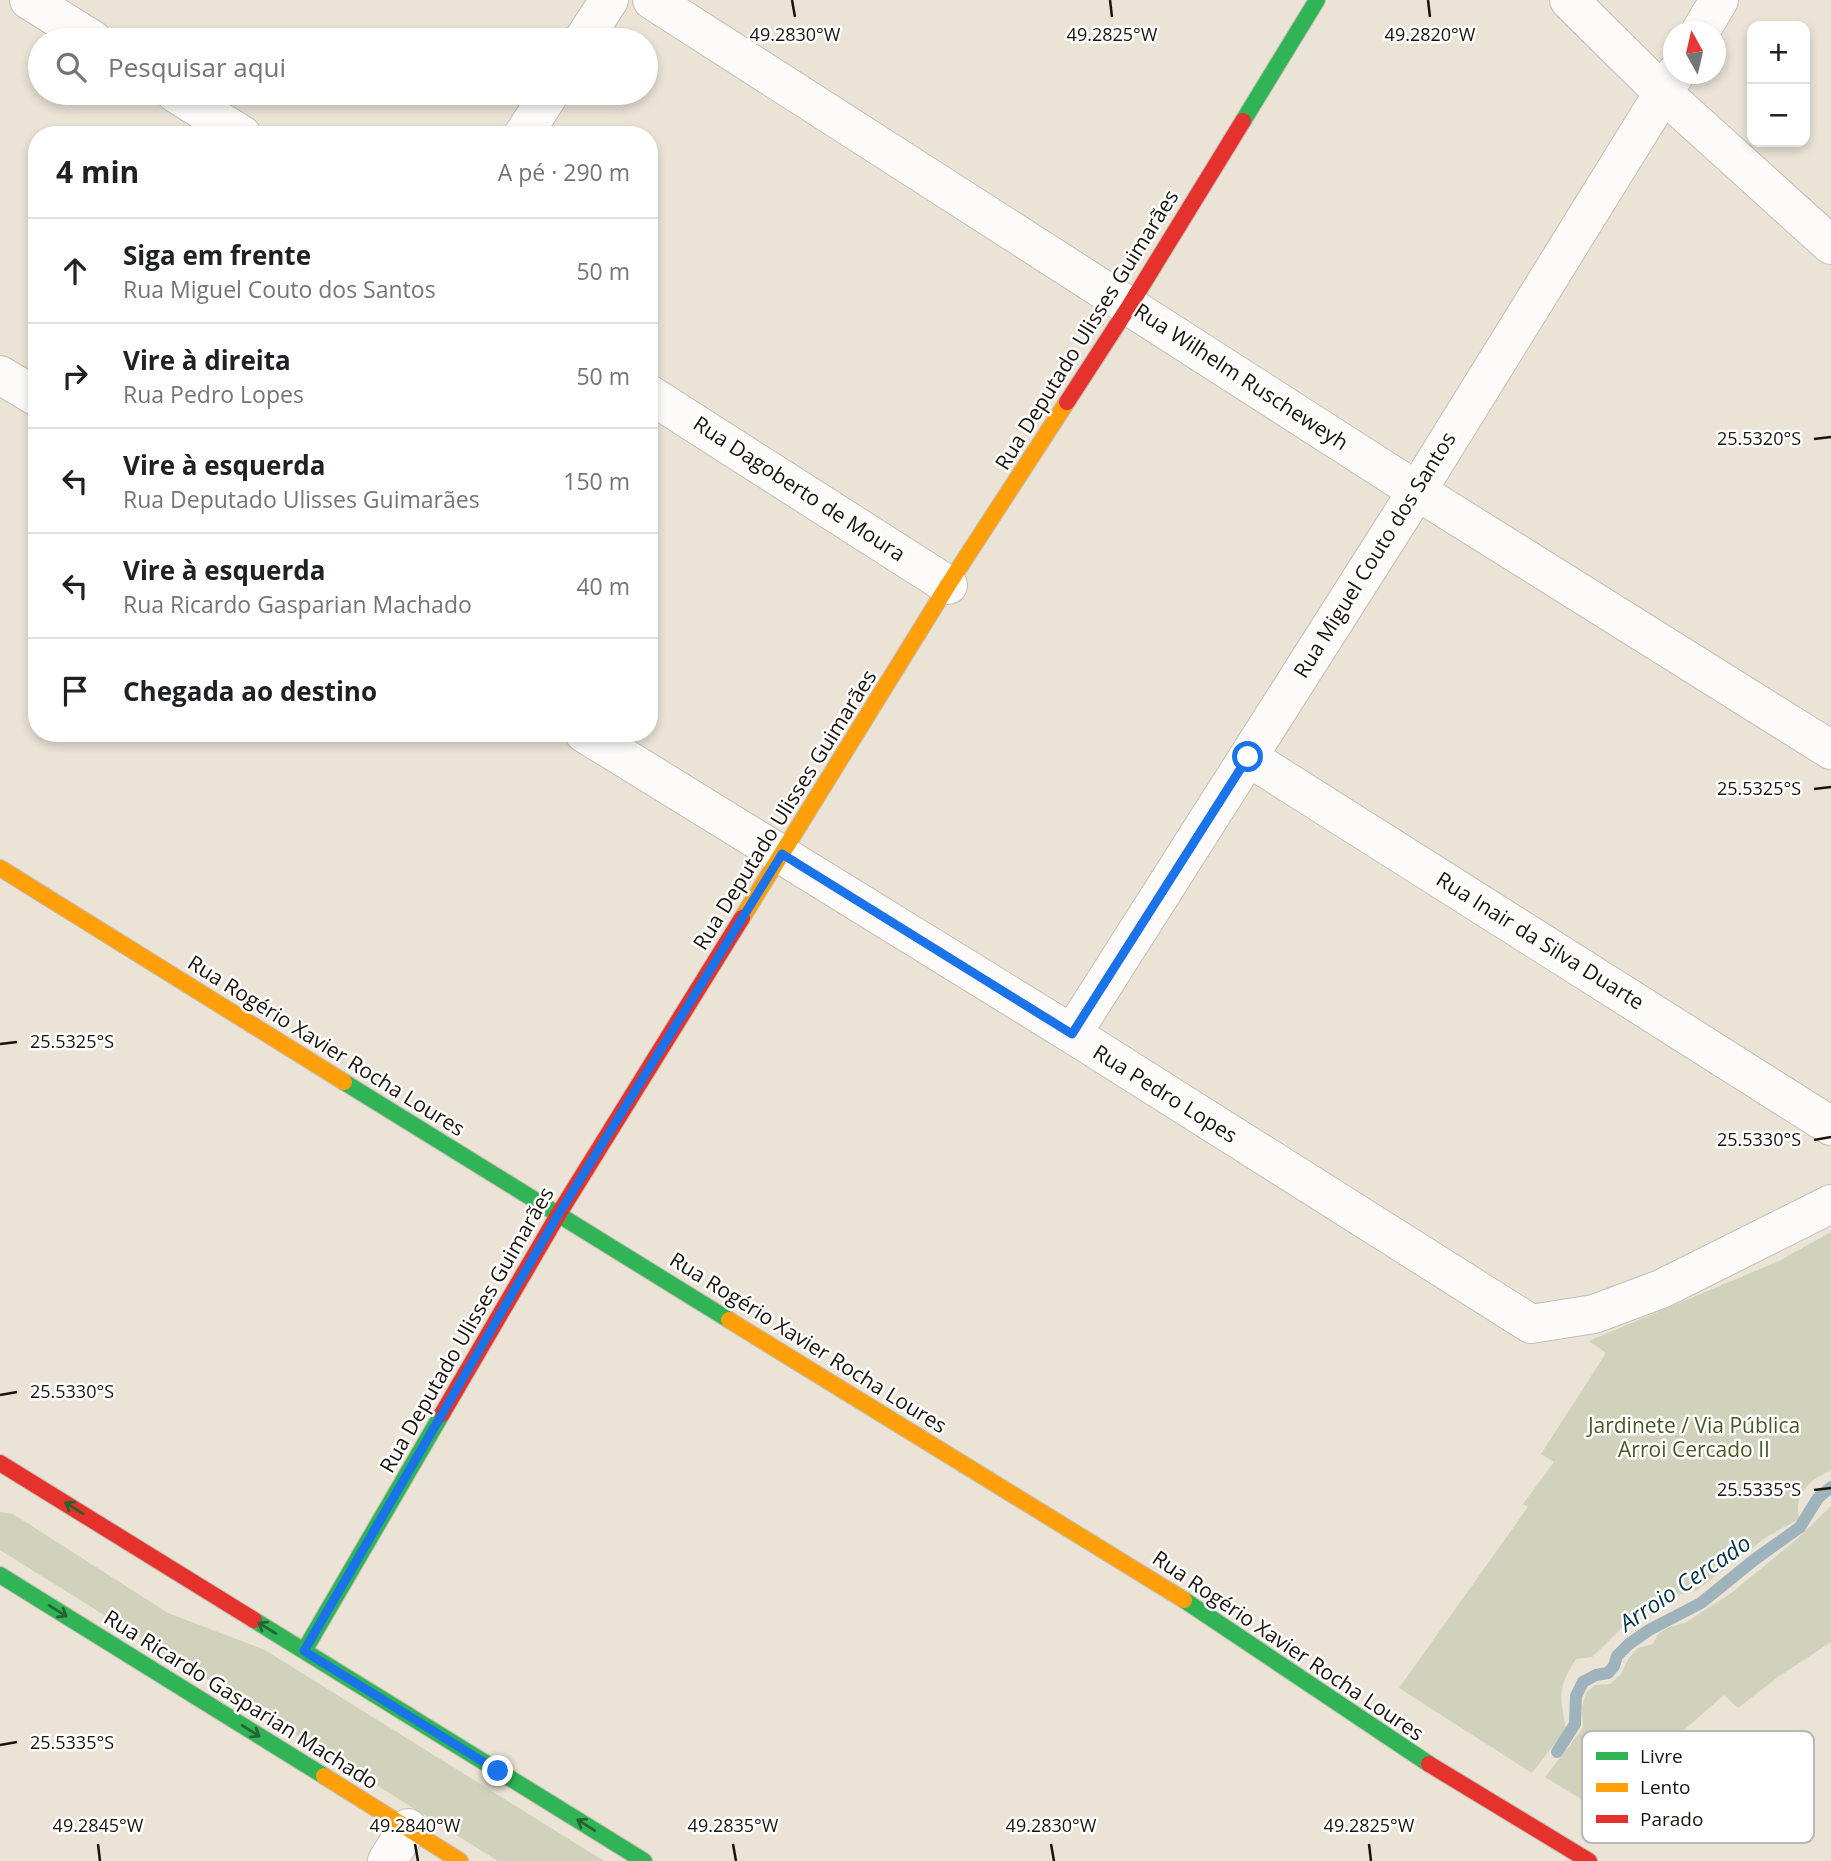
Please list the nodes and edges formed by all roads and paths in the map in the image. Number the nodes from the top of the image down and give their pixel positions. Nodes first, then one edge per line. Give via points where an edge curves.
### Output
1 (29, 0) edge
2 (609, 0) edge
3 (652, 0) edge
4 (1317, 0) edge
5 (1569, 0) edge
6 (1719, 0) edge
7 (1707, 21) edge
8 (74, 28) edge
9 (591, 28) edge
10 (1663, 78) edge
11 (1668, 84) edge
12 (1670, 84) edge
13 (194, 105) edge
14 (542, 105) edge
15 (228, 126) edge
16 (529, 126) edge
17 (1831, 245) edge
18 (1130, 305) junction
19 (0, 374) edge
20 (28, 391) edge
21 (658, 400) edge
22 (1417, 491) junction
23 (948, 584) junction
24 (599, 742) edge
25 (1831, 750) edge
26 (1248, 757) junction
27 (782, 854) junction
28 (0, 868) edge
29 (1072, 1034) junction
30 (1831, 1126) edge
31 (1831, 1204) edge
32 (558, 1215) junction
33 (9, 1472) edge
34 (0, 1575) edge
35 (304, 1651) junction
36 (408, 1828) junction
37 (387, 1861) edge
38 (460, 1861) edge
39 (644, 1861) edge
40 (1589, 1861) edge

1 - 8 street
2 - 9 street
3 - 18 street, Rua Wilhelm Ruscheweyh
4 - 18 street, Rua Deputado Ulisses Guimarães
5 - 10 street
6 - 7 street
11 - 22 street, Rua Miguel Couto dos Santos
12 - 17 street
13 - 15 street
14 - 16 street
18 - 22 street, Rua Wilhelm Ruscheweyh
18 - 23 street, Rua Deputado Ulisses Guimarães
19 - 20 street
21 - 23 street, Rua Dagoberto de Moura
22 - 25 street, Rua Wilhelm Ruscheweyh
22 - 26 street, Rua Miguel Couto dos Santos
23 - 27 street, Rua Deputado Ulisses Guimarães
24 - 27 street, Rua Pedro Lopes
26 - 29 street, Rua Miguel Couto dos Santos
26 - 30 street, Rua Inair da Silva Duarte
27 - 29 street, Rua Pedro Lopes
27 - 32 street, Rua Deputado Ulisses Guimarães
28 - 32 street, Rua Rogério Xavier Rocha Loures
29 - 31 street, Rua Pedro Lopes via 1531,1324 1594,1314 1661,1289
32 - 35 street, Rua Deputado Ulisses Guimarães
32 - 40 street, Rua Rogério Xavier Rocha Loures via 1171,1591 1422,1760
35 -> 33 street
34 -> 36 street, Rua Ricardo Gasparian Machado
39 -> 35 street
36 - 37 street
36 - 38 street, Rua Ricardo Gasparian Machado

